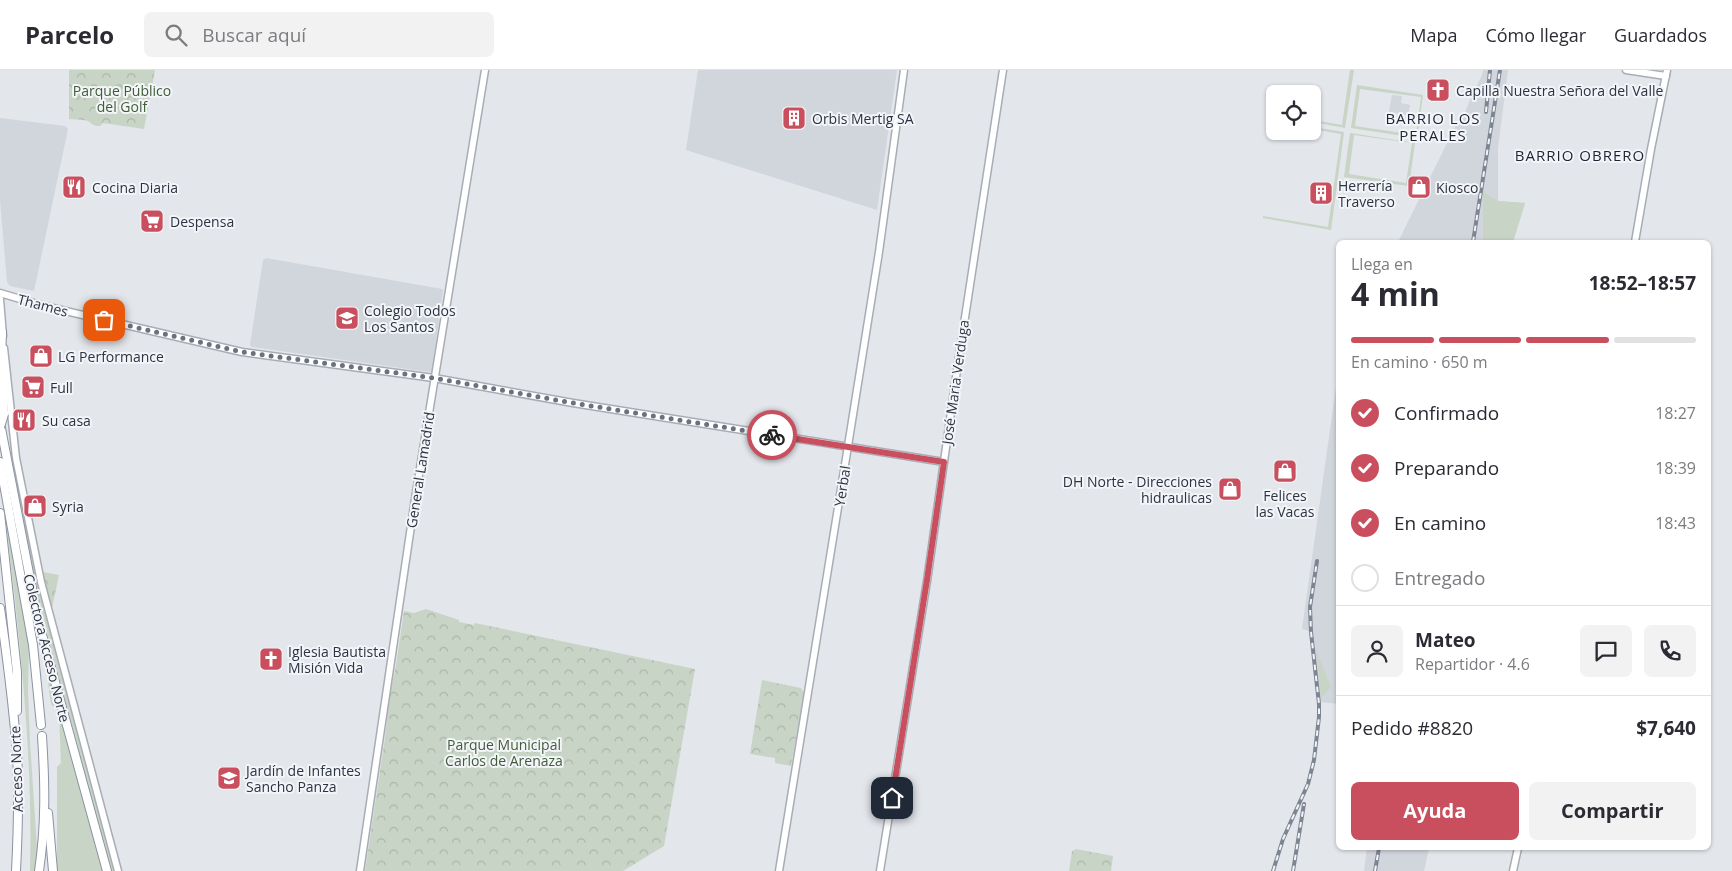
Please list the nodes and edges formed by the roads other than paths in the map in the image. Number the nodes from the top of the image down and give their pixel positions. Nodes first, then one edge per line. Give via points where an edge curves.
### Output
1 (485, 70) edge
2 (904, 70) edge
3 (1003, 70) edge
4 (1626, 70) edge
5 (1667, 73) edge
6 (1635, 240) edge
7 (0, 292) edge
8 (0, 299) edge
9 (2, 332) junction
10 (434, 378) junction
11 (0, 423) edge
12 (0, 427) edge
13 (848, 446) junction
14 (0, 462) edge
15 (944, 462) junction
16 (0, 514) edge
17 (0, 608) edge
18 (41, 726) dead end
19 (42, 736) dead end
20 (17, 753) junction
21 (45, 796) junction
22 (1518, 850) edge
23 (16, 871) edge
24 (39, 871) edge
25 (53, 871) edge
26 (107, 871) edge
27 (118, 871) edge
28 (360, 871) edge
29 (779, 871) edge
30 (880, 871) edge
31 (1513, 871) edge

1 - 10 street, General Lamadrid
2 - 13 street, Yerbal
3 - 15 street, José Maria Verduga
4 - 5 street
5 - 6 street
7 - 10 street, Thames via 52,308 242,352
8 - 9 street
9 - 12 highway, bridge via 4,414
9 - 27 street via 16,458 42,586
10 - 13 street, Thames
10 - 28 street, General Lamadrid
11 - 26 highway, Colectora Acceso Norte via 38,620
13 - 15 street, Thames
13 - 29 street, Yerbal
14 - 18 highway via 33,645
15 - 30 street, José Maria Verduga
16 - 20 highway via 17,672
17 - 20 highway, Acceso Norte
19 - 21 highway
20 - 23 highway, Acceso Norte
21 - 24 highway
21 - 25 highway
22 - 31 street

